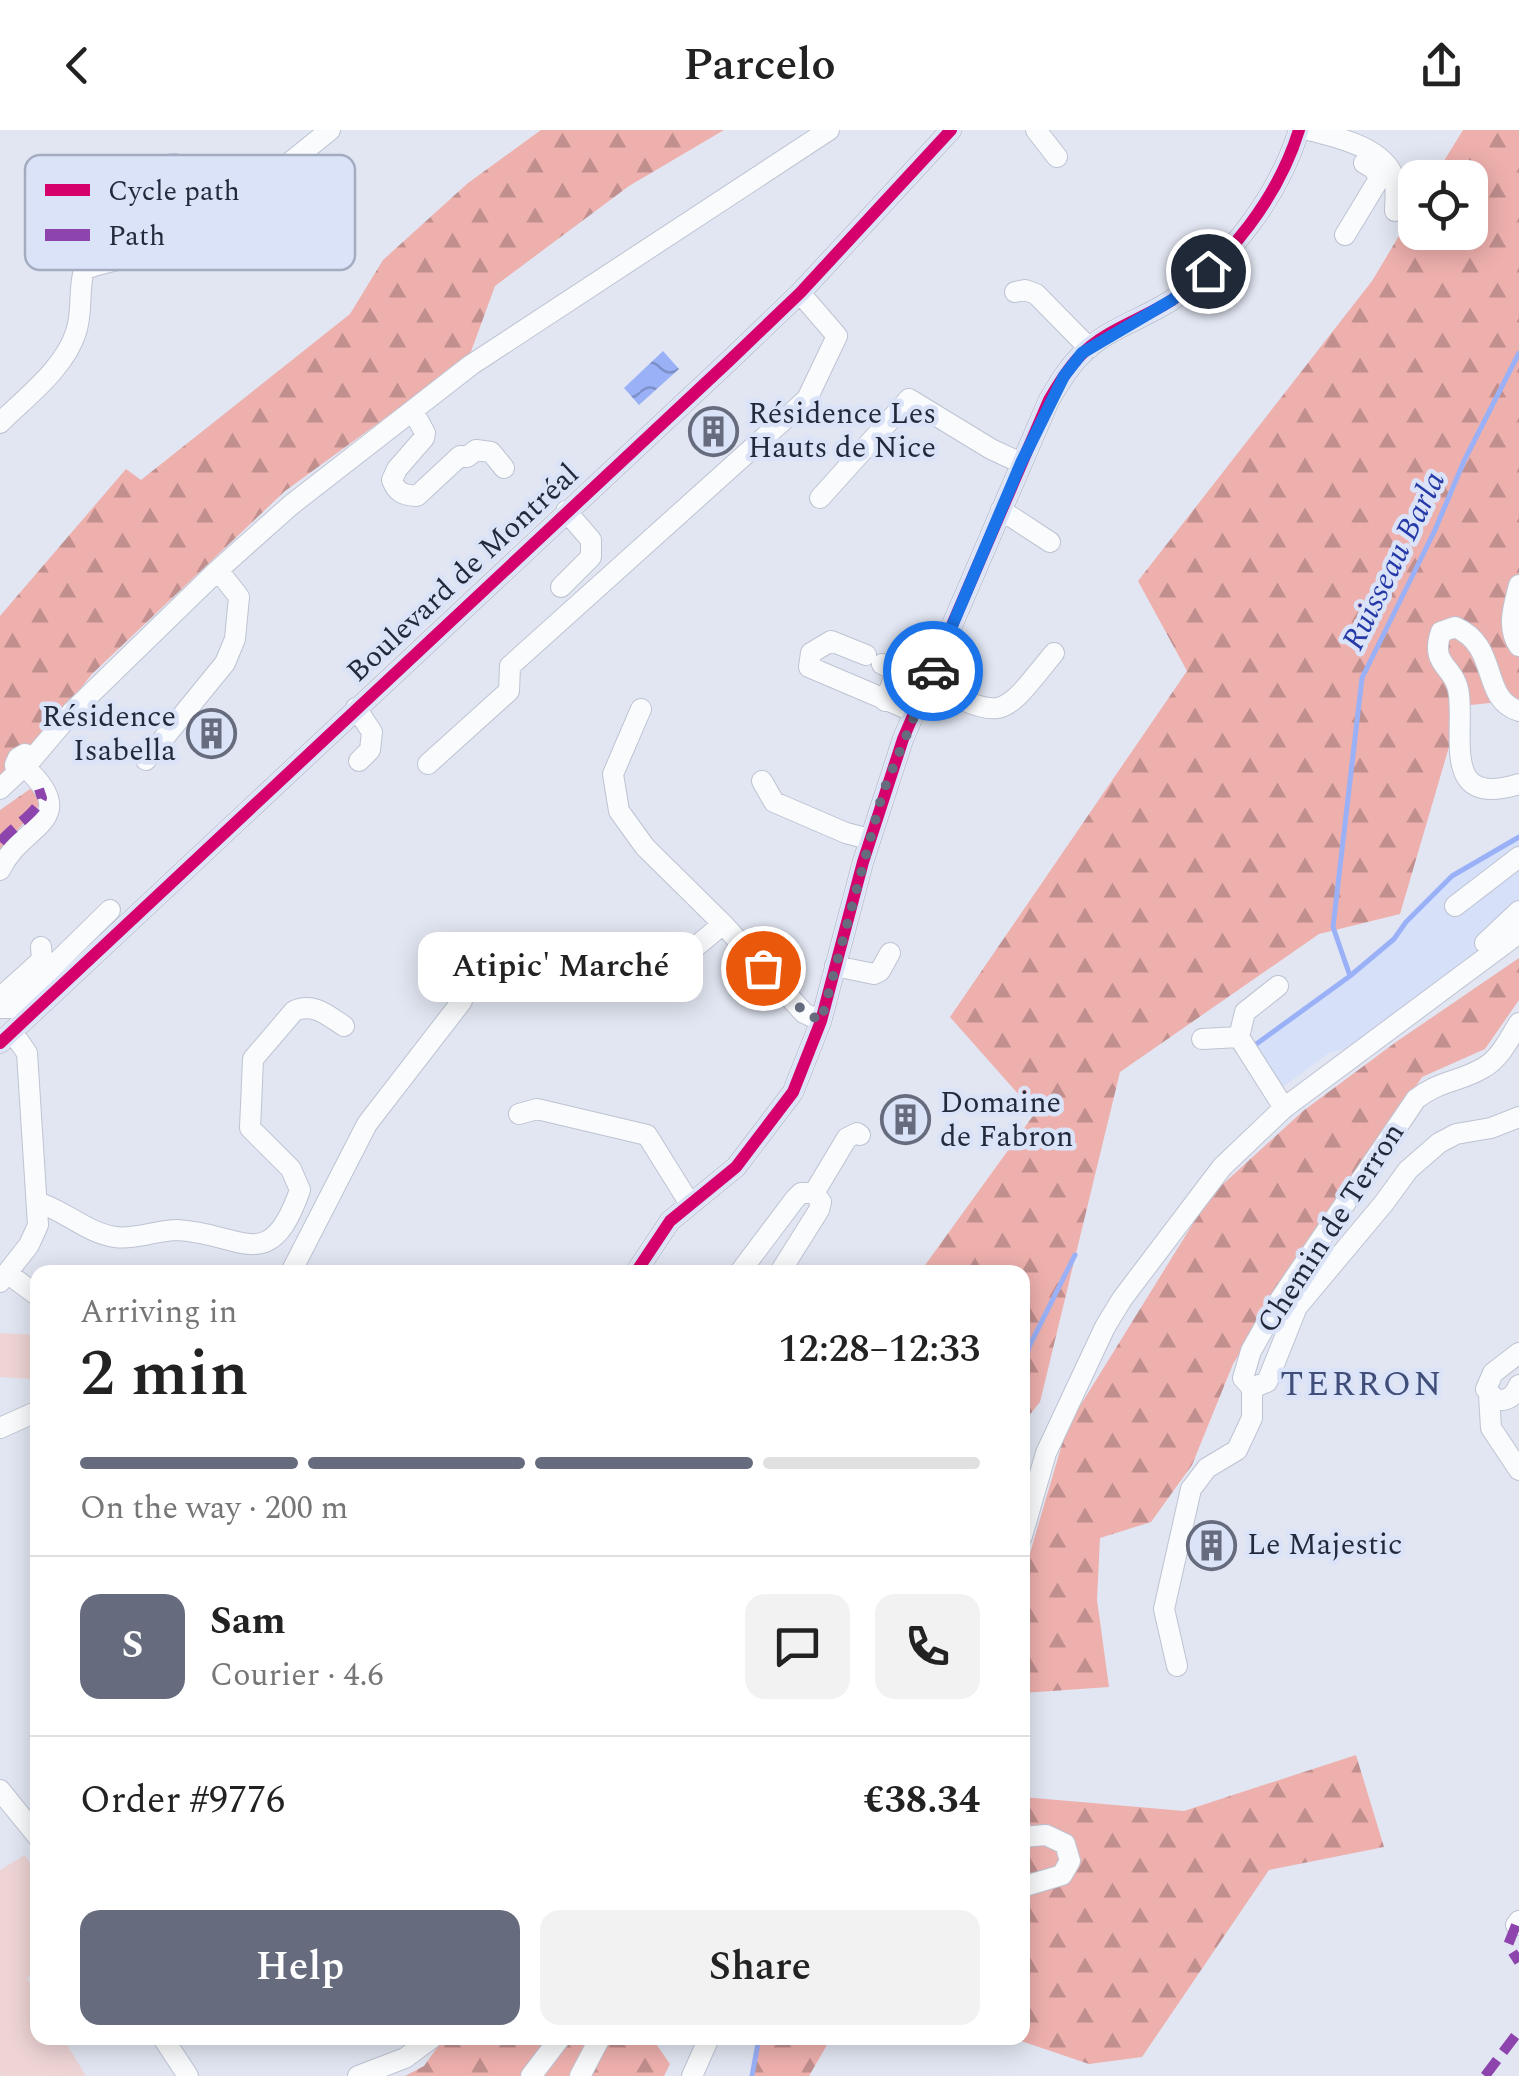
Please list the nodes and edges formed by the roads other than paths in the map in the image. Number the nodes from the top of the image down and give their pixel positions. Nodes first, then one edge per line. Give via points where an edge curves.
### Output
1 (330, 130) edge
2 (829, 130) edge
3 (951, 130) edge
4 (1036, 130) edge
5 (1299, 130) edge
6 (1310, 130) edge
7 (1332, 136) junction
8 (299, 155) edge
9 (1057, 157) dead end
10 (1396, 211) dead end
11 (1345, 235) dead end
12 (84, 270) edge
13 (1016, 292) dead end
14 (800, 293) junction
15 (1089, 348) junction
16 (413, 411) junction
17 (0, 422) edge
18 (498, 445) dead end
19 (460, 456) junction
20 (1021, 463) junction
21 (504, 468) dead end
22 (820, 498) dead end
23 (1001, 510) junction
24 (562, 515) junction
25 (1050, 542) dead end
26 (218, 570) junction
27 (558, 583) dead end
28 (1519, 585) edge
29 (1519, 646) edge
30 (1054, 653) dead end
31 (928, 682) junction
32 (885, 701) junction
33 (356, 708) junction
34 (640, 709) dead end
35 (1519, 711) edge
36 (915, 712) junction
37 (146, 760) dead end
38 (359, 762) dead end
39 (428, 764) dead end
40 (27, 768) junction
41 (762, 781) dead end
42 (1519, 784) edge
43 (0, 789) edge
44 (870, 839) junction
45 (1519, 857) edge
46 (0, 870) edge
47 (1455, 906) dead end
48 (110, 910) dead end
49 (1519, 912) edge
50 (723, 924) junction
51 (1519, 933) edge
52 (42, 946) dead end
53 (890, 954) dead end
54 (835, 966) junction
55 (663, 974) dead end
56 (1458, 979) junction
57 (1278, 986) dead end
58 (462, 1002) dead end
59 (0, 1008) edge
60 (821, 1021) junction
61 (1519, 1023) edge
62 (344, 1026) dead end
63 (1239, 1037) junction
64 (6, 1038) edge
65 (1202, 1040) dead end
66 (1284, 1108) junction
67 (518, 1114) dead end
68 (1519, 1117) edge
69 (860, 1135) dead end
70 (814, 1193) junction
71 (37, 1202) junction
72 (690, 1204) junction
73 (295, 1265) edge
74 (641, 1265) edge
75 (745, 1265) edge
76 (784, 1265) edge
77 (4, 1278) edge
78 (30, 1292) edge
79 (1519, 1353) edge
80 (1519, 1385) edge
81 (1252, 1388) junction
82 (1489, 1395) junction
83 (30, 1415) edge
84 (0, 1428) edge
85 (1519, 1470) edge
86 (1030, 1508) edge
87 (1177, 1666) dead end
88 (0, 1790) edge
89 (30, 1827) edge
90 (1030, 1836) edge
91 (1030, 1885) edge
92 (168, 2045) edge
93 (423, 2045) edge
94 (555, 2045) edge
95 (596, 2045) edge
96 (706, 2045) edge
97 (188, 2076) edge
98 (358, 2076) edge
99 (531, 2076) edge
100 (580, 2076) edge
101 (692, 2076) edge

1 - 8 street
2 - 16 street via 471,365
3 - 14 street, Boulevard de Montréal
4 - 9 street
5 - 15 street via 1274,186 1208,271
6 - 7 street
7 - 10 street via 1387,167
7 - 11 street via 1378,179
12 - 17 street via 76,333 65,354
13 - 15 street via 1036,294
14 - 24 street, Boulevard de Montréal
14 - 39 street via 836,336 807,399 510,666 509,691
15 - 20 street via 1049,400
16 - 19 street via 424,438 397,468 396,490 416,496
16 - 26 street
18 - 19 street via 478,440
19 - 21 street via 484,449
20 - 22 street via 909,399
20 - 23 street
23 - 25 street
23 - 31 street
24 - 27 street via 579,544
24 - 33 street, Boulevard de Montréal
26 - 37 street via 239,596 235,639 225,663
26 - 40 street via 72,712
28 - 29 street via 1511,616
30 - 31 street via 1013,703 997,711
31 - 36 street
32 - 32 street via 809,668 811,653 831,640 893,672
32 - 36 street
33 - 38 street via 372,732 370,750
33 - 64 street, Boulevard de Montréal
34 - 50 street via 613,774 619,811 644,846
35 - 42 street via 1492,684 1481,646 1469,633 1455,627 1441,632 1439,660 1460,692 1458,760 1467,778 1497,791
36 - 44 street
40 - 43 street
40 - 46 street via 48,792 51,808
41 - 44 street via 774,802
44 - 54 street
45 - 47 street
48 - 59 street via 10,1008
49 - 56 street via 1459,967
50 - 55 street
50 - 60 street via 804,1012
51 - 56 street
52 - 59 street via 42,960 2,996
53 - 54 street via 874,974
54 - 60 street
56 - 66 street
57 - 63 street via 1245,1012
58 - 73 street via 368,1124
60 - 72 street via 792,1092 763,1134 736,1167
61 - 81 street, Chemin de Terron via 1483,1068 1434,1085 1416,1099 1281,1298 1248,1361 1243,1378
62 - 71 street via 318,1009 302,1008 253,1059 250,1128 291,1169 300,1190 272,1240 248,1247 172,1230 115,1237
63 - 65 street
63 - 66 street
64 - 71 street via 27,1053
66 - 86 street via 1222,1167 1122,1299 1046,1453
67 - 72 street via 537,1109 646,1135
68 - 81 street, Chemin de Terron via 1456,1134 1408,1170 1307,1292 1267,1382
69 - 70 street via 847,1138
70 - 75 street via 795,1199
70 - 76 street via 819,1210
71 - 77 street via 38,1225
72 - 74 street
77 - 78 street
79 - 82 street via 1493,1372
80 - 82 street via 1505,1400
81 - 87 street via 1252,1418 1237,1450 1207,1468 1191,1489 1164,1609
82 - 85 street via 1491,1428
83 - 84 street
88 - 89 street
90 - 91 street via 1065,1844 1070,1862 1062,1875
92 - 97 street
93 - 98 street
94 - 99 street
95 - 100 street
96 - 101 street

